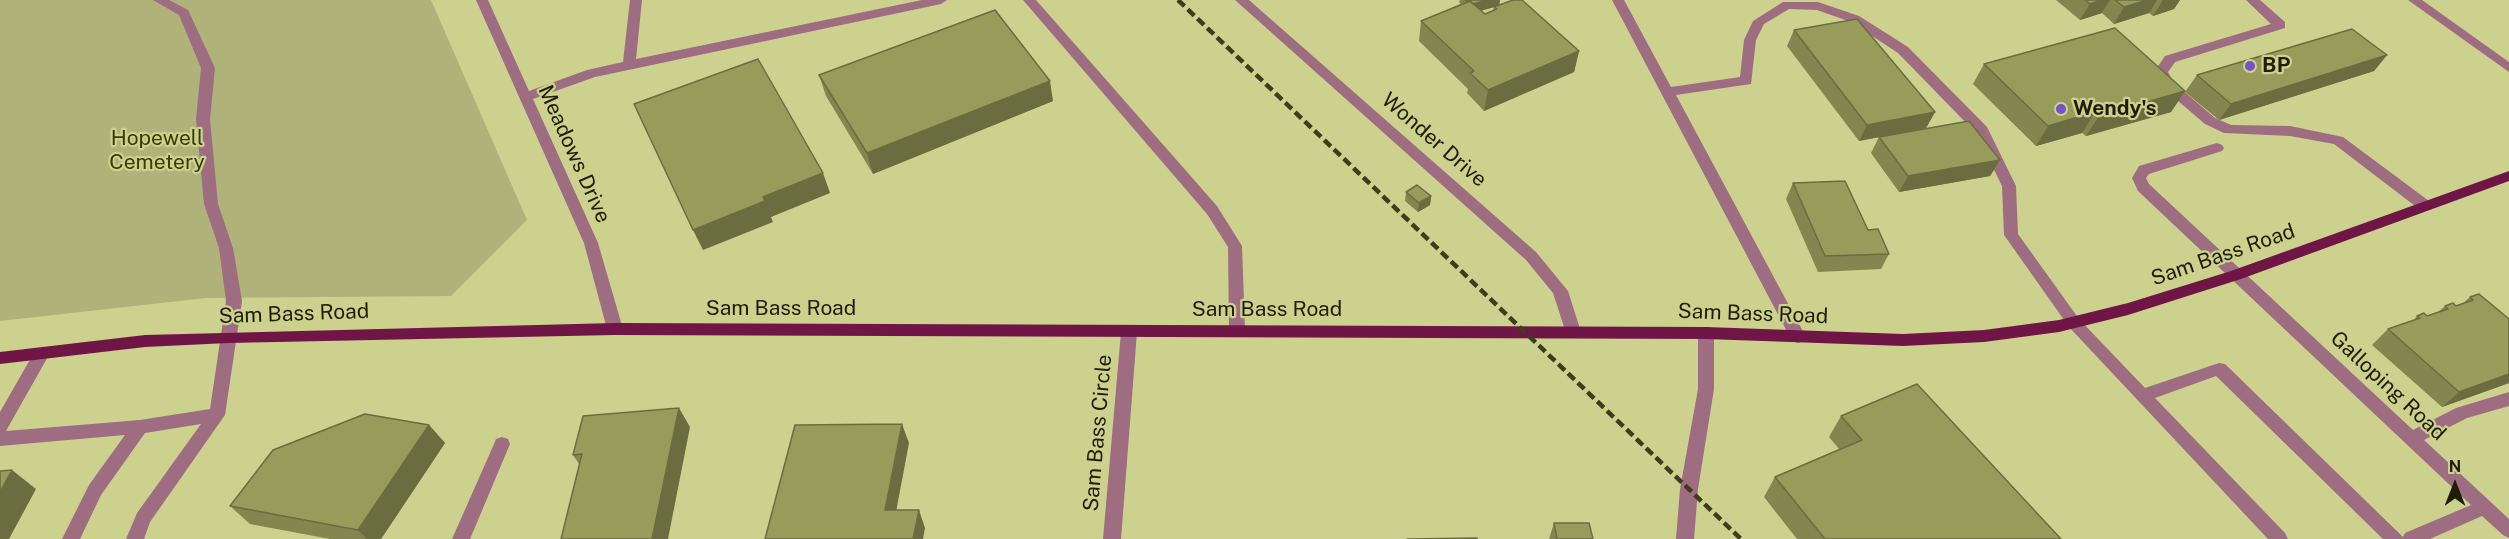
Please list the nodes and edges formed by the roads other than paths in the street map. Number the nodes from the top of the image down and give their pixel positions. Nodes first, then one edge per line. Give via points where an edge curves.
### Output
1 (159, 0) edge
2 (482, 0) edge
3 (636, 0) edge
4 (941, 0) edge
5 (1029, 0) edge
6 (1241, 0) edge
7 (1617, 0) edge
8 (2252, 0) edge
9 (2414, 0) edge
10 (629, 66) junction
11 (2509, 68) edge
12 (1667, 92) junction
13 (525, 97) junction
14 (2217, 148) dead end
15 (2509, 176) edge
16 (2424, 205) junction
17 (2236, 275) junction
18 (2074, 323) junction
19 (615, 329) junction
20 (1237, 330) junction
21 (1129, 332) junction
22 (1573, 332) junction
23 (1706, 333) junction
24 (228, 337) junction
25 (1798, 337) junction
26 (42, 353) junction
27 (0, 358) edge
28 (2142, 396) junction
29 (2509, 399) edge
30 (217, 415) junction
31 (0, 427) edge
32 (140, 427) junction
33 (0, 439) edge
34 (2411, 439) junction
35 (502, 444) dead end
36 (2484, 507) junction
37 (2509, 530) edge
38 (71, 539) edge
39 (135, 539) edge
40 (460, 539) edge
41 (1112, 539) edge
42 (1685, 539) edge
43 (2279, 539) edge
44 (2395, 539) edge
45 (2411, 539) edge

1 - 24 street via 184,13 208,68 203,119 211,204 226,248 234,301
2 - 13 street, Meadows Drive
3 - 10 street
4 - 10 street
5 - 20 street via 1212,210 1234,246
6 - 22 street, Wonder Drive via 1531,256 1560,291
7 - 12 street
8 - 16 street via 2280,25 2170,59 2161,72 2169,86 2210,121 2229,130 2290,131 2338,140
9 - 11 street
10 - 13 street via 592,73
12 - 18 street via 1746,81 1750,40 1759,21 1787,5 1818,6 1855,19 1903,50 1982,130 2009,186 2011,235
12 - 25 street
13 - 19 street, Meadows Drive via 591,243
14 - 17 street, Galloping Road via 2144,170 2139,178 2143,187
15 - 16 main road, Sam Bass Road
16 - 17 main road, Sam Bass Road
17 - 18 main road, Sam Bass Road
17 - 34 street, Galloping Road
18 - 25 main road, Sam Bass Road via 1984,336 1904,340
18 - 28 street
19 - 21 main road, Sam Bass Road
19 - 24 main road, Sam Bass Road
20 - 21 main road, Sam Bass Road
20 - 22 main road, Sam Bass Road
21 - 41 street, Sam Bass Circle
22 - 23 main road, Sam Bass Road
23 - 25 main road, Sam Bass Road
23 - 42 street via 1706,389
24 - 26 main road, Sam Bass Road via 145,341
24 - 30 street
26 - 27 main road, Sam Bass Road
26 - 31 street
28 - 43 street
28 - 44 street via 2218,369
29 - 34 street via 2462,413
30 - 32 street
30 - 39 street via 143,518
32 - 33 street
32 - 38 street via 95,490
34 - 36 street, Galloping Road
35 - 40 street
36 - 37 street, Galloping Road
36 - 45 street

